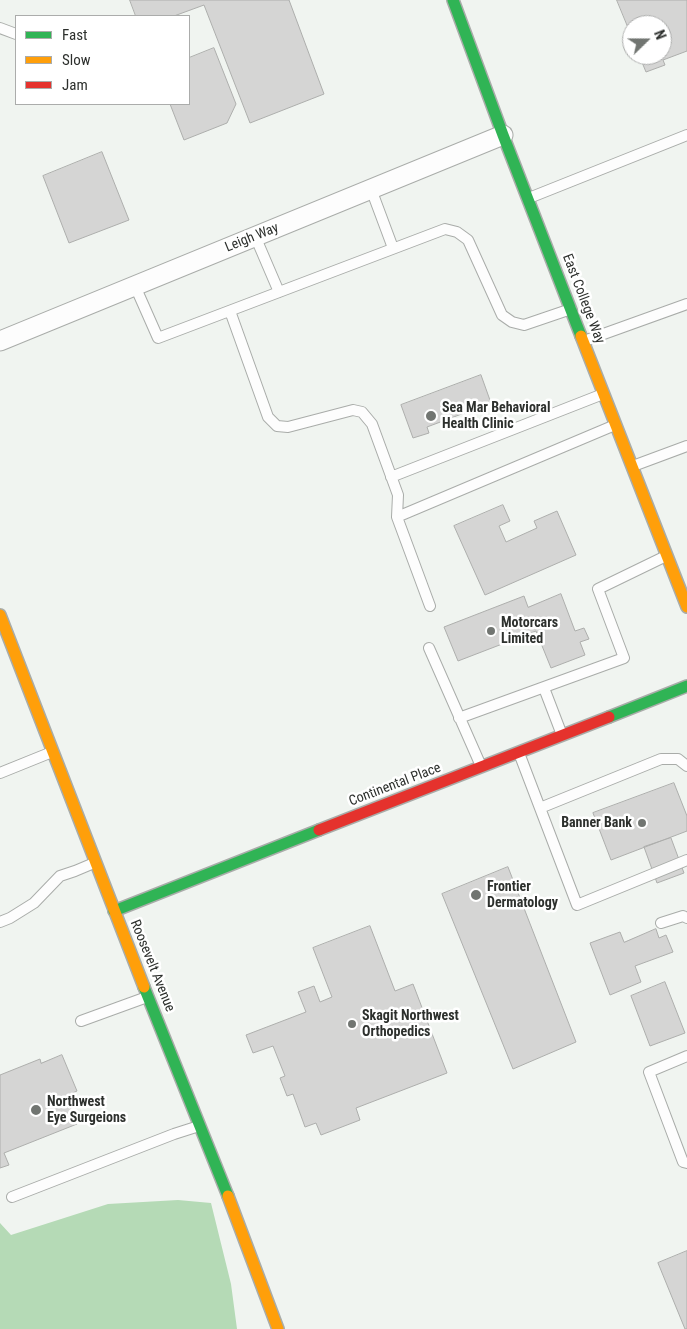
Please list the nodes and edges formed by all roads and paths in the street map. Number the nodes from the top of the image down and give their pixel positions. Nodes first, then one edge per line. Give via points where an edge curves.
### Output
1 (453, 0) edge
2 (0, 28) edge
3 (15, 34) edge
4 (687, 134) edge
5 (503, 135) junction
6 (371, 189) junction
7 (528, 199) junction
8 (256, 236) junction
9 (393, 248) junction
10 (135, 286) junction
11 (279, 292) junction
12 (687, 304) edge
13 (571, 309) junction
14 (230, 311) junction
15 (0, 341) edge
16 (583, 341) junction
17 (604, 393) junction
18 (616, 424) junction
19 (687, 446) edge
20 (632, 467) junction
21 (391, 477) junction
22 (397, 517) junction
23 (667, 556) junction
24 (430, 606) dead end
25 (687, 607) edge
26 (0, 614) edge
27 (429, 648) dead end
28 (687, 686) edge
29 (544, 688) junction
30 (459, 718) junction
31 (562, 736) junction
32 (53, 752) junction
33 (518, 753) junction
34 (687, 766) edge
35 (482, 767) junction
36 (0, 773) edge
37 (540, 808) junction
38 (687, 860) edge
39 (95, 862) junction
40 (114, 911) junction
41 (687, 918) edge
42 (0, 922) edge
43 (662, 923) dead end
44 (148, 997) junction
45 (81, 1022) dead end
46 (687, 1056) edge
47 (200, 1126) junction
48 (687, 1163) edge
49 (12, 1197) dead end
50 (278, 1329) edge

1 - 5 street, East College Way
2 - 3 lane
4 - 7 lane
5 - 6 street, Leigh Way
5 - 7 street, East College Way
6 - 8 street, Leigh Way
6 - 9 lane
7 - 13 street, East College Way
8 - 10 street, Leigh Way
8 - 11 lane
9 - 11 lane
9 - 13 lane via 445,229 457,232 468,240 502,315 512,322 524,325
10 - 14 lane via 158,338
10 - 15 street, Leigh Way
11 - 14 lane
12 - 16 lane
13 - 16 street, East College Way
14 - 21 lane via 268,417 277,426 288,427 353,410 362,412 372,424
16 - 17 street, East College Way
17 - 18 street, East College Way
17 - 21 lane
18 - 20 street, East College Way
18 - 22 lane
19 - 20 lane
20 - 23 street, East College Way
21 - 22 lane via 398,494
22 - 24 lane
23 - 25 street, East College Way
23 - 29 lane via 598,589 624,658
26 - 32 street, Roosevelt Avenue
27 - 30 lane
28 - 31 street, Continental Place
29 - 30 lane
29 - 31 lane
30 - 35 lane
31 - 33 street, Continental Place
32 - 36 lane
32 - 39 street, Roosevelt Avenue
33 - 35 street, Continental Place
33 - 37 lane
34 - 37 lane via 678,759 661,758
35 - 40 street, Continental Place
37 - 38 lane via 577,905
39 - 40 street, Roosevelt Avenue
39 - 42 lane via 60,876 34,903
40 - 44 street, Roosevelt Avenue
41 - 43 lane via 683,916
44 - 45 lane
44 - 47 street, Roosevelt Avenue
46 - 48 lane via 649,1072 683,1162
47 - 49 lane
47 - 50 street, Roosevelt Avenue

